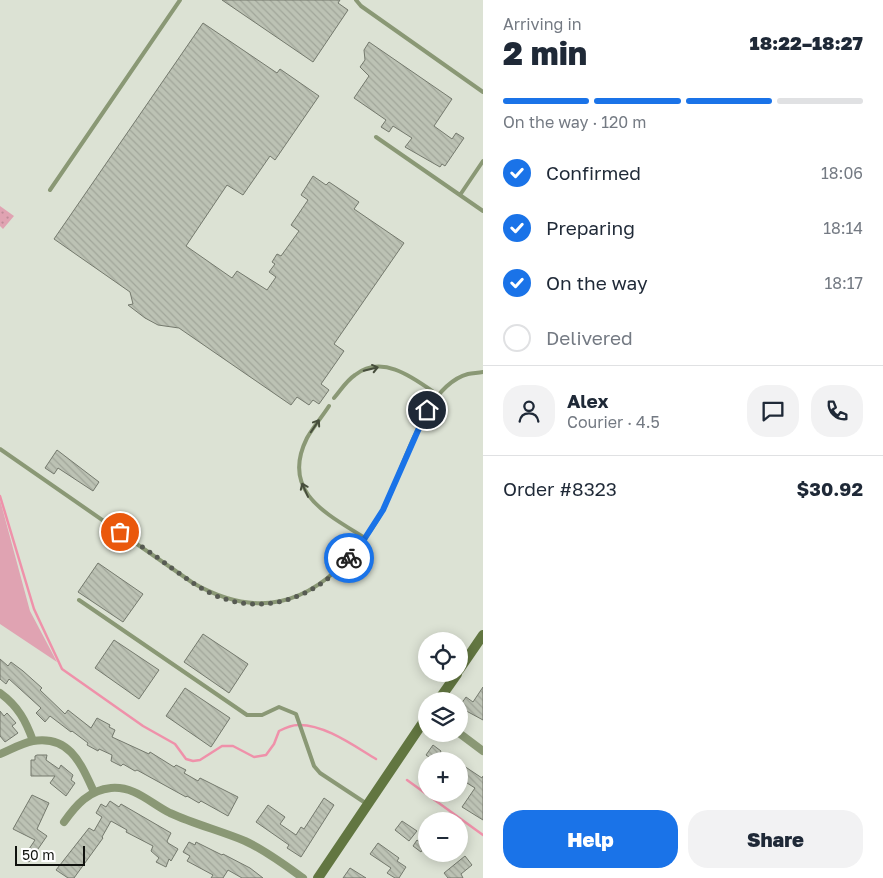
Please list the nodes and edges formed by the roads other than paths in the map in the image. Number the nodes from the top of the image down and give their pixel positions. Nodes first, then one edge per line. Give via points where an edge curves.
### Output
1 (180, 0) edge
2 (356, 0) edge
3 (483, 92) edge
4 (376, 137) dead end
5 (483, 161) edge
6 (50, 190) dead end
7 (460, 195) junction
8 (483, 211) edge
9 (483, 372) edge
10 (438, 395) junction
11 (334, 398) dead end
12 (329, 406) dead end
13 (0, 449) edge
14 (365, 538) junction
15 (79, 600) dead end
16 (483, 635) edge
17 (468, 657) edge
18 (0, 693) edge
19 (418, 730) edge
20 (468, 740) edge
21 (33, 741) junction
22 (483, 751) edge
23 (0, 754) edge
24 (94, 792) junction
25 (368, 804) junction
26 (64, 822) dead end
27 (303, 878) edge
28 (318, 878) edge

1 - 6 lane
2 - 3 lane
4 - 7 lane
5 - 7 lane
7 - 8 lane
9 - 10 lane via 455,380
11 -> 10 lane via 356,373 382,366 412,376
10 - 14 lane via 426,412 383,510
14 -> 12 lane via 335,520 308,497 300,474 303,448
13 - 14 lane via 193,583 230,600 268,603 301,595 332,576
15 - 25 lane via 247,715 262,715 279,707 296,714 314,766
16 - 17 main road
18 - 21 street via 22,715
19 - 25 main road
20 - 22 street
21 - 23 street
21 - 24 street via 55,742 70,750 81,764
24 - 26 street via 78,804
24 - 27 street via 113,788 132,790 168,812 246,841
25 - 28 main road

